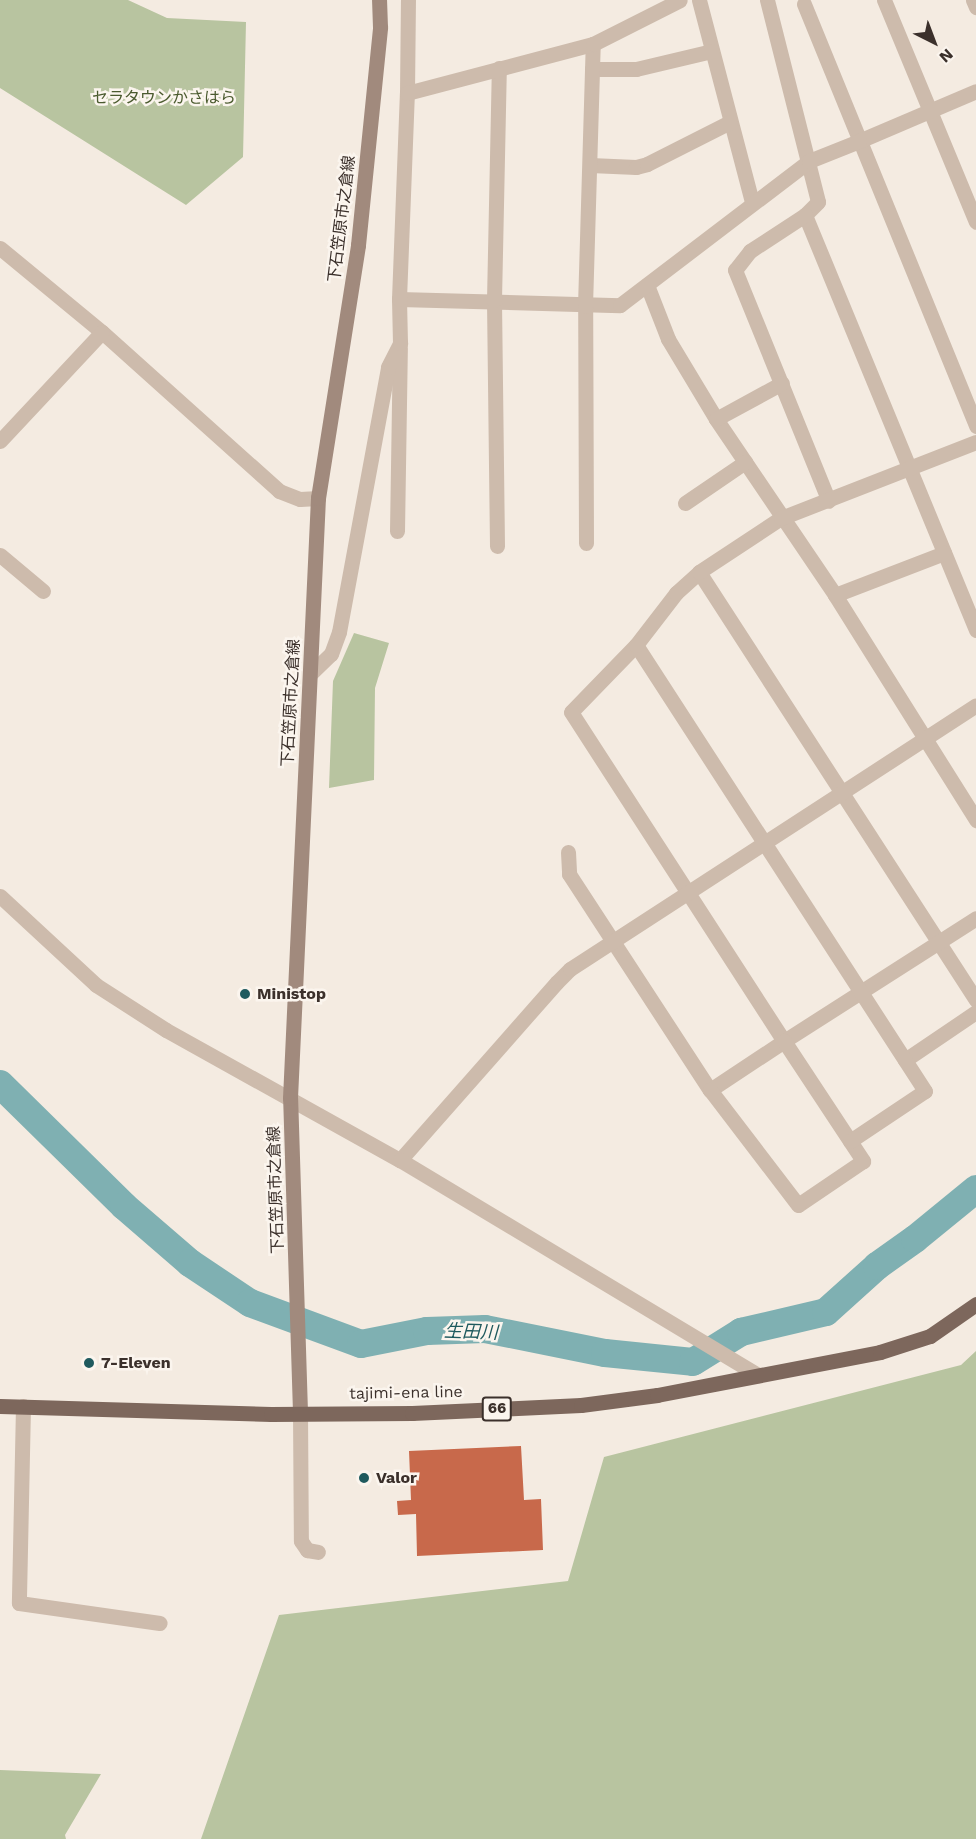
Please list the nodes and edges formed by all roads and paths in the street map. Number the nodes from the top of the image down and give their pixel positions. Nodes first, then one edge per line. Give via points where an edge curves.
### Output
1 (379, 0) edge
2 (408, 0) edge
3 (680, 0) edge
4 (699, 0) edge
5 (767, 0) edge
6 (884, 0) edge
7 (973, 0) edge
8 (807, 1) edge
9 (976, 8) edge
10 (593, 44) junction
11 (712, 51) junction
12 (499, 68) junction
13 (592, 69) junction
14 (976, 92) edge
15 (407, 93) junction
16 (930, 111) junction
17 (730, 122) junction
18 (860, 141) junction
19 (809, 161) junction
20 (590, 165) junction
21 (752, 202) junction
22 (805, 215) junction
23 (976, 222) edge
24 (0, 248) edge
25 (647, 285) junction
26 (399, 299) junction
27 (494, 300) junction
28 (585, 306) junction
29 (102, 332) junction
30 (400, 343) junction
31 (782, 382) junction
32 (716, 419) junction
33 (976, 426) edge
34 (0, 441) edge
35 (976, 442) edge
36 (745, 462) junction
37 (910, 468) junction
38 (318, 498) junction
39 (829, 501) junction
40 (685, 503) dead end
41 (781, 518) junction
42 (397, 531) dead end
43 (586, 543) dead end
44 (497, 546) dead end
45 (944, 553) junction
46 (0, 555) edge
47 (699, 572) junction
48 (43, 591) dead end
49 (835, 595) junction
50 (976, 630) edge
51 (636, 645) junction
52 (310, 674) junction
53 (976, 705) edge
54 (925, 738) junction
55 (842, 794) junction
56 (975, 818) edge
57 (765, 844) junction
58 (568, 852) dead end
59 (689, 891) junction
60 (0, 896) edge
61 (976, 918) edge
62 (613, 941) junction
63 (938, 942) junction
64 (861, 991) junction
65 (976, 1000) edge
66 (976, 1012) edge
67 (784, 1041) junction
68 (905, 1060) junction
69 (710, 1090) junction
70 (290, 1098) junction
71 (850, 1141) junction
72 (400, 1160) junction
73 (976, 1304) edge
74 (758, 1375) junction
75 (0, 1406) edge
76 (23, 1406) junction
77 (300, 1412) junction
78 (318, 1552) dead end
79 (160, 1623) dead end

1 - 38 main road, 下石笠原市之倉線 via 381,27 358,244
2 - 15 street
3 - 10 street
4 - 11 street
5 - 19 street
6 - 16 street
7 - 9 street
8 - 18 street
10 - 12 street
10 - 13 street
11 - 13 street via 636,69
11 - 17 street
12 - 15 street
12 - 27 street
13 - 20 street
14 - 16 street
15 - 26 street
16 - 18 street
16 - 23 street
17 - 20 street via 647,164
17 - 21 street
18 - 19 street
18 - 33 street
19 - 21 street
19 - 22 street via 818,202
20 - 28 street
21 - 25 street
22 - 31 street via 750,251 735,270
22 - 37 street
24 - 29 street
25 - 28 street via 620,305
25 - 32 street via 668,339
26 - 27 street
26 - 30 street
27 - 28 street
27 - 44 street
28 - 43 street
29 - 34 street
29 - 38 street via 279,491 300,499
30 - 42 street
30 - 52 street via 387,367 339,632 331,654
31 - 32 street
31 - 39 street
32 - 36 street
35 - 37 street
36 - 40 street
36 - 41 street
37 - 39 street
37 - 45 street
38 - 52 main road, 下石笠原市之倉線
39 - 41 street
41 - 47 street
41 - 49 street
45 - 49 street
45 - 50 street
46 - 48 street
47 - 51 street via 676,593
47 - 55 street
49 - 54 street
51 - 57 street
51 - 59 street via 571,712
52 - 70 main road, 下石笠原市之倉線
53 - 54 street
54 - 55 street
54 - 56 street
55 - 57 street
55 - 63 street
57 - 59 street
57 - 64 street
58 - 62 street via 569,874
59 - 62 street
59 - 67 street
60 - 70 street via 96,985 166,1030
61 - 63 street
62 - 69 street
62 - 72 street via 557,982
63 - 64 street
63 - 65 street
64 - 67 street
64 - 68 street
66 - 68 street
67 - 69 street
67 - 71 street
68 - 71 street via 925,1091
69 - 71 street via 798,1205 863,1161
70 - 72 street
70 - 77 main road, 下石笠原市之倉線
72 - 74 street
73 - 74 main road, tajimi-ena line / 66 via 930,1336 880,1352
74 - 77 main road, tajimi-ena line / 66 via 581,1405 412,1413
75 - 76 main road, tajimi-ena line / 66
76 - 77 main road, tajimi-ena line / 66
76 - 79 street via 20,1603
77 - 78 street via 301,1541 307,1550

